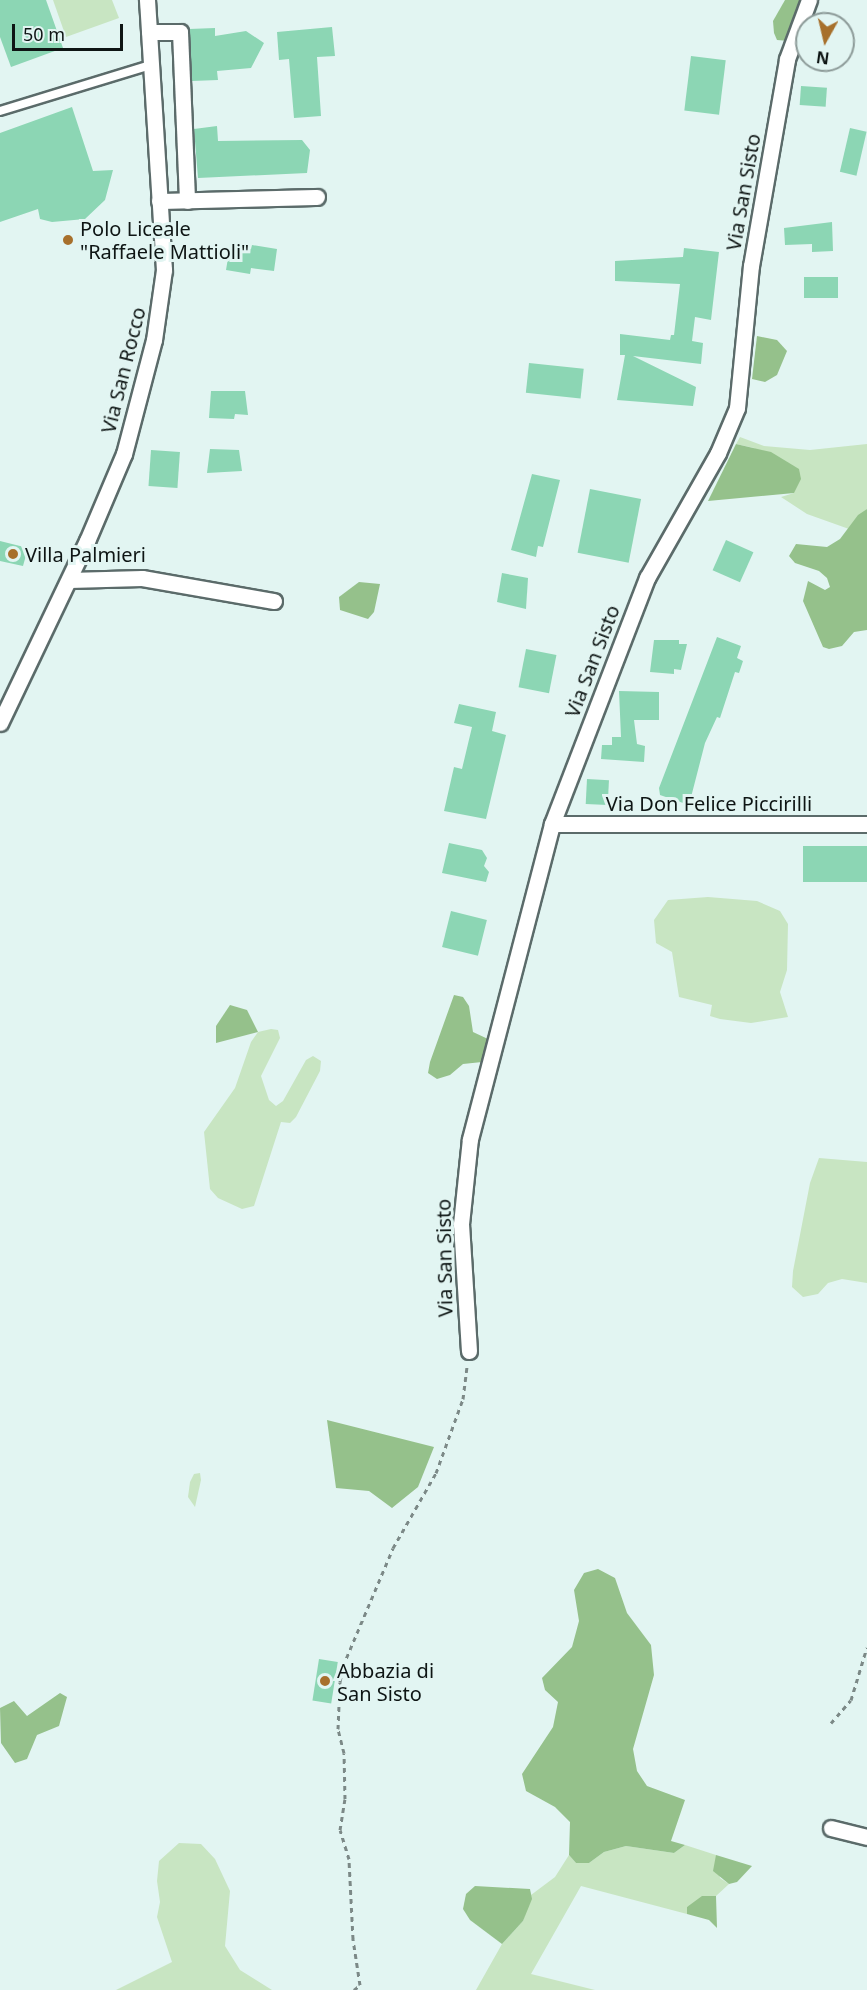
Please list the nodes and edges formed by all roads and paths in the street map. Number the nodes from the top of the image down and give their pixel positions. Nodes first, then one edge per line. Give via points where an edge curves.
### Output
1 (147, 0) edge
2 (809, 0) edge
3 (149, 32) junction
4 (150, 65) junction
5 (0, 111) edge
6 (317, 197) dead end
7 (159, 201) junction
8 (187, 201) junction
9 (69, 580) junction
10 (274, 601) dead end
11 (0, 723) edge
12 (552, 824) junction
13 (867, 824) edge
14 (469, 1351) joint
15 (867, 1647) edge
16 (831, 1723) dead end
17 (831, 1828) dead end
18 (867, 1836) edge
19 (354, 1990) edge

1 - 3 street, Via San Rocco
2 - 12 street, Via San Sisto via 788,59 751,266 738,408 718,453 647,578
3 - 4 street, Via San Rocco
3 - 8 street via 180,32
4 - 5 lane
4 - 7 street, Via San Rocco
6 - 8 street
7 - 8 street
7 - 9 street, Via San Rocco via 163,280 144,391 124,454
9 - 10 street via 142,578
9 - 11 street, Via San Rocco
12 - 13 street, Via Don Felice Piccirilli
12 - 14 street, Via San Sisto via 470,1139 461,1224
14 - 19 path via 463,1399 436,1473 393,1548 340,1682 338,1729 344,1753 345,1799 340,1830 349,1859 360,1985
15 - 16 path via 851,1700
17 - 18 street

